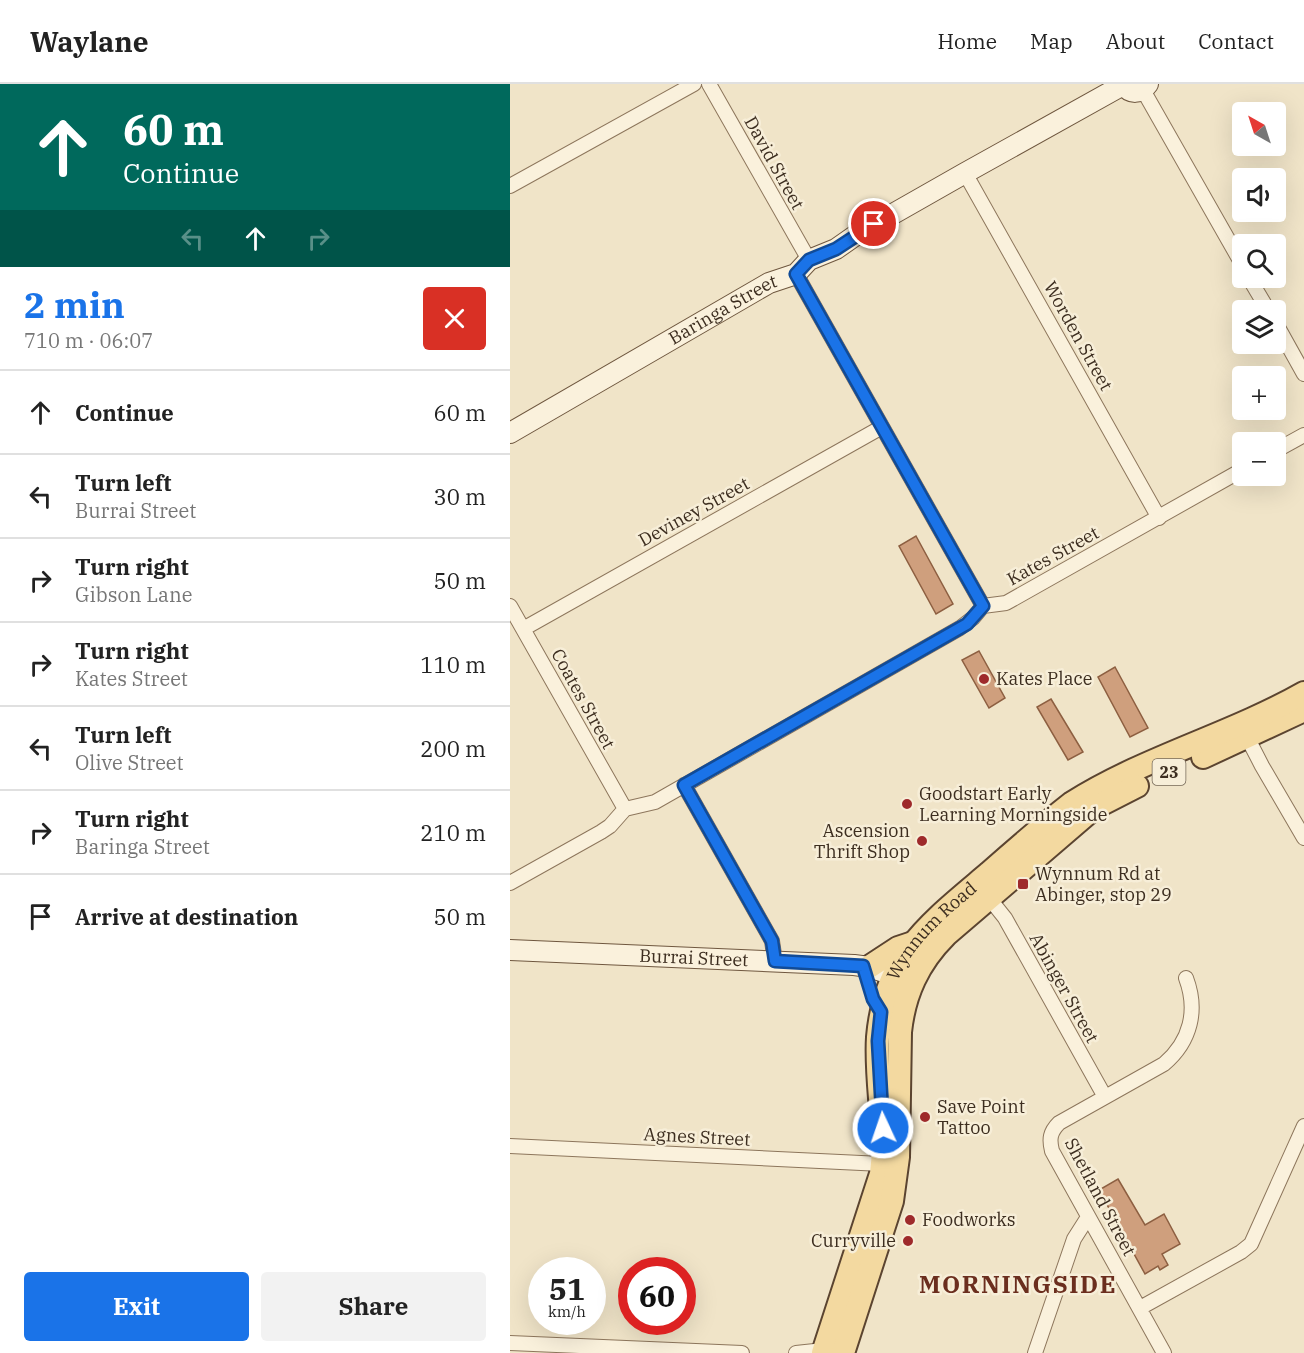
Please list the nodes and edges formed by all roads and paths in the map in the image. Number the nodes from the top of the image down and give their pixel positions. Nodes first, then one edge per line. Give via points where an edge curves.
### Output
1 (694, 84) edge
2 (709, 84) edge
3 (1123, 85) edge
4 (1146, 87) edge
5 (965, 173) junction
6 (510, 186) edge
7 (1232, 246) edge
8 (803, 267) junction
9 (1286, 342) edge
10 (1304, 374) edge
11 (882, 427) junction
12 (510, 433) edge
13 (1304, 435) edge
14 (1286, 445) edge
15 (1232, 476) edge
16 (1159, 518) junction
17 (510, 606) edge
18 (983, 606) junction
19 (523, 629) junction
20 (1304, 693) edge
21 (1304, 710) edge
22 (1244, 731) junction
23 (684, 785) junction
24 (625, 809) junction
25 (1304, 838) edge
26 (510, 883) edge
27 (989, 898) junction
28 (913, 943) junction
29 (510, 950) edge
30 (775, 961) junction
31 (866, 967) junction
32 (1186, 978) dead end
33 (903, 979) junction
34 (881, 1012) junction
35 (1105, 1097) junction
36 (1304, 1126) edge
37 (510, 1146) edge
38 (882, 1164) junction
39 (887, 1216) junction
40 (1088, 1217) junction
41 (847, 1283) junction
42 (1140, 1308) junction
43 (510, 1343) edge
44 (830, 1352) edge
45 (742, 1353) edge
46 (796, 1353) edge
47 (1035, 1353) edge
48 (1164, 1353) edge

1 - 6 street
2 - 8 street, David Street
3 - 4 street via 1132,92
3 - 5 street, Baringa Street
4 - 7 street
5 - 8 street, Baringa Street
5 - 16 street, Worden Street
8 - 11 street, David Street
8 - 12 street, Baringa Street
9 - 10 street
11 - 18 street, David Street
11 - 19 street, Deviney Street
13 - 14 street
15 - 16 street, Kates Street
16 - 18 street, Kates Street via 1006,603
17 - 19 street, Coates Street
18 - 23 street via 967,624
19 - 24 street, Coates Street
20 - 22 main road, Wynnum Road / 23
21 - 22 main road, Wynnum Road / 23
22 - 25 street
22 - 27 main road, Wynnum Road / 23 via 1094,808
22 - 28 main road, Wynnum Road / 23 via 1096,788 1072,803 937,917
23 - 24 street via 649,805
23 - 30 street via 772,941
24 - 26 street via 601,832
27 - 33 main road, Wynnum Road / 23
27 - 35 street, Abinger Street via 1005,918
28 - 31 main road
28 - 33 main road, Wynnum Road / 23
29 - 30 street, Burrai Street
30 - 31 street, Burrai Street
31 - 33 street, Burrai Street
31 - 34 main road via 873,999
32 - 35 street, Shetland Street via 1192,993 1190,1024 1178,1052
33 - 34 main road, Wynnum Road / 23
33 - 39 main road, Wynnum Road / 23 via 898,1157
34 - 38 main road, Wynnum Road / 23 via 878,1041
35 - 40 street, Shetland Street via 1059,1123 1049,1140
36 - 42 street via 1251,1244
37 - 38 street, Agnes Street
38 - 41 main road, Wynnum Road / 23 via 878,1189
39 - 41 main road via 875,1223 861,1269
39 - 44 main road, Wynnum Road / 23
40 - 42 street, Shetland Street
40 - 47 street via 1074,1239
41 - 44 main road, Wynnum Road / 23
42 - 48 street, Shetland Street
43 - 45 street
44 - 46 street

